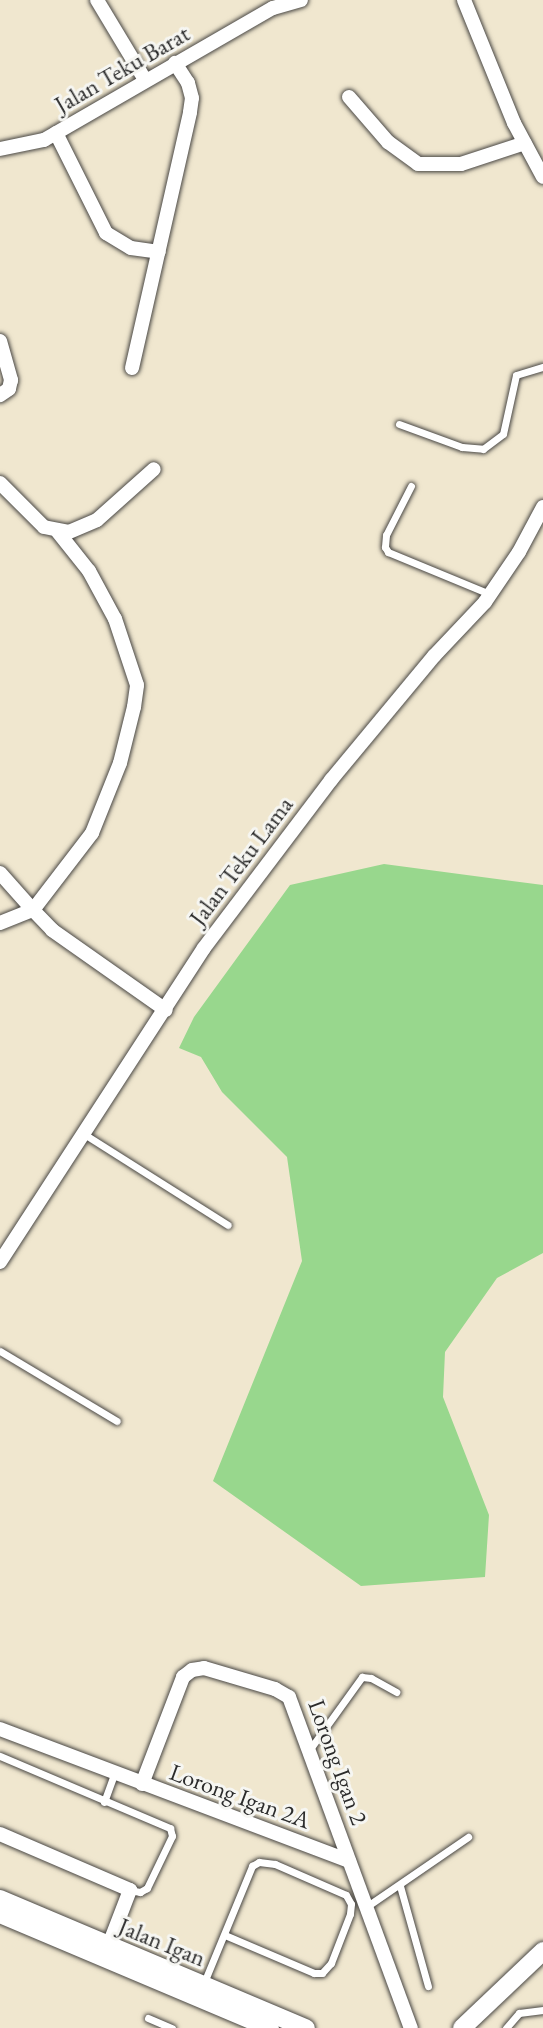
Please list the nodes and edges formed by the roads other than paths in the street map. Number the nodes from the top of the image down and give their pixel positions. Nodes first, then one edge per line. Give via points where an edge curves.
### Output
1 (97, 0) edge
2 (300, 0) edge
3 (464, 0) edge
4 (272, 4) edge
5 (175, 63) junction
6 (145, 80) junction
7 (349, 97) dead end
8 (56, 133) junction
9 (525, 143) junction
10 (0, 149) edge
11 (543, 177) edge
12 (159, 252) junction
13 (0, 341) edge
14 (132, 368) dead end
15 (543, 368) edge
16 (0, 394) edge
17 (399, 424) dead end
18 (155, 469) dead end
19 (411, 486) dead end
20 (3, 494) edge
21 (543, 507) edge
22 (58, 532) junction
23 (490, 594) junction
24 (0, 873) edge
25 (33, 910) junction
26 (0, 923) edge
27 (166, 1010) junction
28 (84, 1134) junction
29 (228, 1225) dead end
30 (0, 1262) edge
31 (0, 1352) edge
32 (117, 1420) dead end
33 (396, 1692) dead end
34 (0, 1729) edge
35 (310, 1749) junction
36 (0, 1756) edge
37 (114, 1774) junction
38 (142, 1784) junction
39 (104, 1802) junction
40 (0, 1834) edge
41 (468, 1837) dead end
42 (349, 1861) junction
43 (400, 1886) junction
44 (130, 1890) junction
45 (0, 1899) edge
46 (366, 1908) junction
47 (0, 1914) edge
48 (225, 1935) junction
49 (108, 1947) junction
50 (543, 1951) edge
51 (203, 1985) junction
52 (428, 1986) dead end
53 (543, 2010) edge
54 (149, 2018) dead end
55 (405, 2026) edge
56 (172, 2028) edge
57 (270, 2028) edge
58 (306, 2028) edge
59 (462, 2028) edge
60 (506, 2028) edge

1 - 6 street
2 - 4 street, Jalan Teku Barat
3 - 9 street
4 - 5 street, Jalan Teku Barat
5 - 6 street, Jalan Teku Barat
5 - 12 street via 192,98
6 - 8 street, Jalan Teku Barat
7 - 9 street via 388,142 418,164 461,164
8 - 10 street, Jalan Teku Barat
8 - 12 street via 106,233 131,248
9 - 11 street
12 - 14 street
13 - 16 street via 11,380 9,389
15 - 17 lane via 516,375 503,434 483,449 462,447
18 - 22 street via 97,520
19 - 23 lane via 386,535 388,552
20 - 22 street via 44,527
21 - 23 street, Jalan Teku Lama
22 - 25 street via 89,571 115,619 137,685 120,763 92,833
23 - 27 street, Jalan Teku Lama via 331,780 204,948
24 - 25 street
25 - 26 street
25 - 27 street via 52,930
27 - 28 street, Jalan Teku Lama
28 - 29 lane
28 - 30 street, Jalan Teku Lama
31 - 32 lane
33 - 35 lane via 362,1677
34 - 37 street, Lorong Igan 2A
35 - 38 street, Lorong Igan 2 via 289,1697 204,1668 192,1670 183,1677
35 - 42 street, Lorong Igan 2
36 - 39 lane
37 - 38 street, Lorong Igan 2A
37 - 39 lane
38 - 42 street, Lorong Igan 2A
39 - 44 lane via 172,1832 147,1888
40 - 44 street
41 - 43 lane
42 - 46 street, Lorong Igan 2
43 - 46 lane
43 - 52 lane
44 - 49 street
45 - 49 street, Jalan Igan
46 - 55 street, Lorong Igan 2
47 - 57 street, Jalan Igan
48 - 48 lane via 253,1867 265,1860 346,1895 351,1904 331,1963 322,1973
48 - 51 lane
49 - 51 street, Jalan Igan
50 - 59 street
51 - 58 street, Jalan Igan
53 - 60 lane via 519,2013
54 - 56 lane

